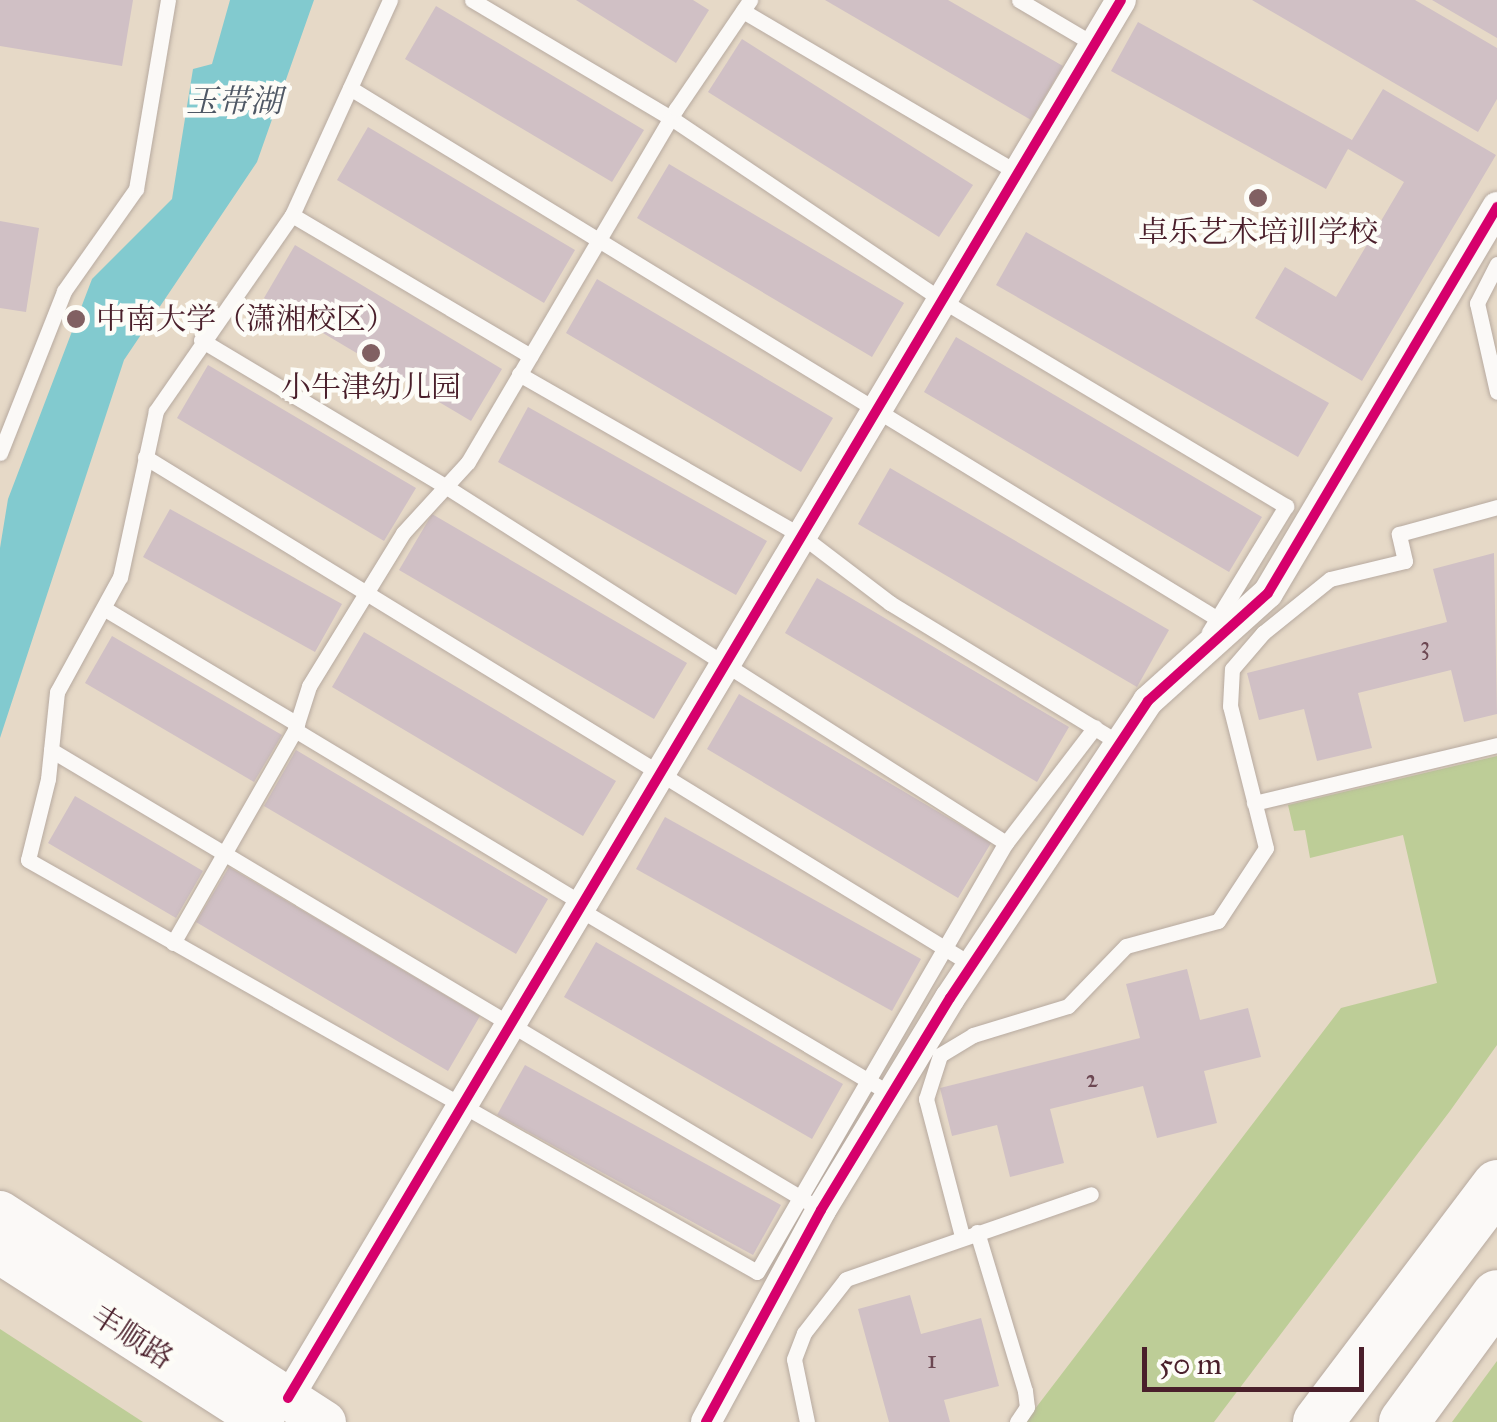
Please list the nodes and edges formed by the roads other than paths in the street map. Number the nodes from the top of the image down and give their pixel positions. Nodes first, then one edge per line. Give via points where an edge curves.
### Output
1 (168, 0) edge
2 (390, 0) edge
3 (472, 0) edge
4 (1019, 0) edge
5 (1122, 0) edge
6 (746, 5) edge
7 (1095, 45) junction
8 (350, 88) junction
9 (671, 118) junction
10 (1018, 174) junction
11 (1497, 207) edge
12 (292, 215) junction
13 (600, 237) junction
14 (1497, 264) edge
15 (942, 300) junction
16 (201, 340) junction
17 (530, 356) junction
18 (519, 374) junction
19 (1497, 392) edge
20 (874, 414) junction
21 (0, 453) edge
22 (145, 458) junction
23 (445, 486) junction
24 (1497, 507) edge
25 (1299, 514) junction
26 (802, 536) junction
27 (368, 590) junction
28 (105, 608) junction
29 (1218, 618) junction
30 (1196, 654) junction
31 (725, 665) junction
32 (296, 726) junction
33 (1107, 735) junction
34 (1497, 745) edge
35 (52, 750) junction
36 (659, 776) junction
37 (1254, 803) junction
38 (1006, 843) junction
39 (223, 854) junction
40 (581, 906) junction
41 (173, 942) junction
42 (944, 946) junction
43 (972, 965) junction
44 (511, 1023) junction
45 (877, 1086) junction
46 (462, 1106) junction
47 (1497, 1185) edge
48 (1092, 1194) dead end
49 (810, 1202) junction
50 (0, 1212) edge
51 (969, 1234) junction
52 (0, 1253) edge
53 (1497, 1295) edge
54 (276, 1410) edge
55 (324, 1422) edge
56 (706, 1422) edge
57 (806, 1422) edge
58 (1017, 1422) edge
59 (1318, 1422) edge
60 (1404, 1422) edge

1 - 21 lane via 136,190 64,291
2 - 8 lane
3 - 9 lane
4 - 7 lane
5 - 7 street
6 - 9 lane
6 - 10 lane
7 - 10 street
8 - 12 lane
8 - 13 lane
9 - 13 lane
9 - 15 lane
10 - 15 street
11 - 25 street
12 - 16 lane
12 - 17 lane
13 - 17 lane
13 - 20 lane
14 - 19 lane via 1477,303
15 - 20 street
15 - 25 lane
16 - 22 lane via 156,411
16 - 23 lane
17 - 18 lane
18 - 23 lane via 468,462
18 - 26 lane
20 - 26 street
20 - 29 lane
22 - 27 lane
22 - 28 lane via 120,577
23 - 27 lane via 403,534
23 - 31 lane
24 - 37 lane via 1400,534 1405,562 1330,579 1244,652 1228,686
25 - 29 lane
25 - 30 street via 1268,592
26 - 31 street
26 - 33 lane via 890,603
27 - 32 lane via 308,686
27 - 36 lane
28 - 32 lane
28 - 35 lane via 57,692
29 - 30 lane
30 - 33 street
31 - 36 street
31 - 38 lane
32 - 39 lane
32 - 40 lane
33 - 38 lane
33 - 43 street
34 - 37 lane
35 - 39 lane
35 - 41 lane via 28,860
36 - 40 street
36 - 42 lane
37 - 51 lane via 1266,848 1218,921 1126,946 1068,1006 972,1035 940,1055 926,1100
38 - 42 lane
39 - 41 lane
39 - 44 lane
40 - 44 street
40 - 45 lane
41 - 46 lane
42 - 43 lane
42 - 45 lane
43 - 45 street
44 - 46 street
44 - 49 lane
45 - 49 street
46 - 49 lane via 757,1272
46 - 54 street
47 - 59 main road
48 - 51 lane
49 - 56 street
50 - 54 main road
51 - 57 lane via 878,1263 828,1296 794,1359
51 - 58 lane via 1025,1391
52 - 54 main road, 丰顺路
53 - 60 main road
54 - 55 main road

